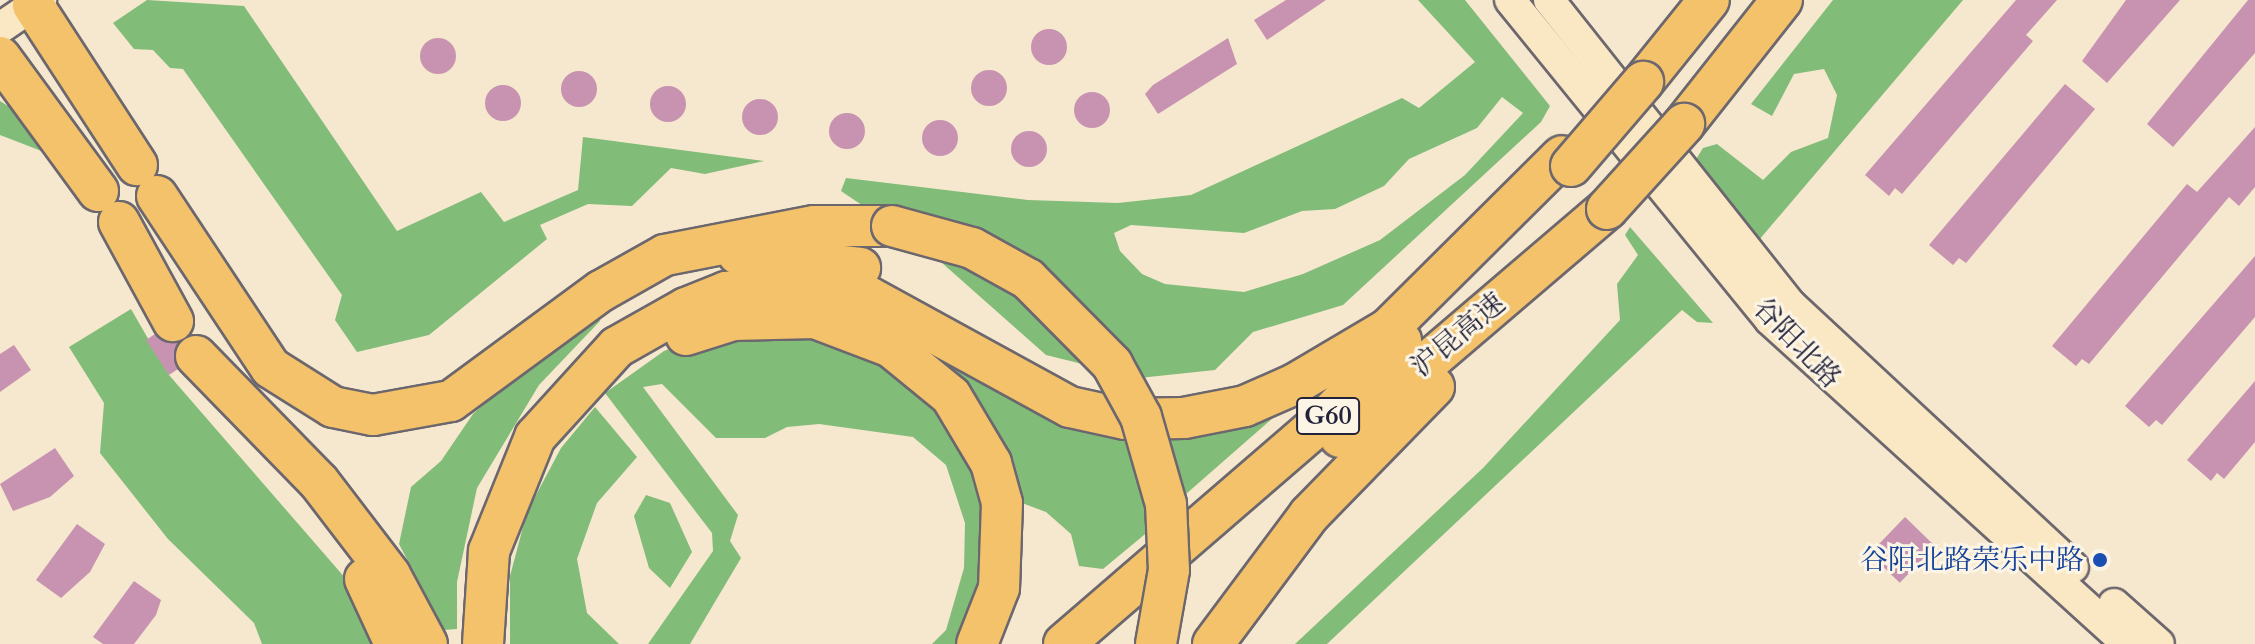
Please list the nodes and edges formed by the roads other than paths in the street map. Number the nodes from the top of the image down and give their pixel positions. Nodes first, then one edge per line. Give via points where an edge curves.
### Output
1 (1510, 0) edge
2 (1549, 0) edge
3 (1699, 0) edge
4 (1709, 0) edge
5 (1782, 0) edge
6 (37, 3) edge
7 (0, 28) edge
8 (0, 57) edge
9 (1640, 78) junction
10 (1566, 161) junction
11 (1607, 209) junction
12 (631, 273) junction
13 (173, 321) dead end
14 (1025, 382) junction
15 (395, 644) edge
16 (427, 644) edge
17 (483, 644) edge
18 (503, 644) edge
19 (977, 644) edge
20 (1064, 644) edge
21 (1107, 644) edge
22 (1156, 644) edge
23 (1213, 644) edge
24 (2127, 644) edge
25 (2159, 644) edge

1 - 24 main road, 谷阳北路 via 1770,320
2 - 25 main road, 谷阳北路 via 1829,346
3 - 9 highway
4 - 9 highway, 沪昆高速 / G60
5 - 11 highway, 沪昆高速 / G60, bridge via 1684,124
6 - 7 main road
6 - 12 highway via 271,368 321,401 373,415 451,401
8 - 13 highway via 108,207
9 - 10 highway, 沪昆高速 / G60, bridge
10 - 14 highway via 1388,329 1245,406 1184,418 1125,419 1070,407
10 - 20 highway, 沪昆高速 / G60 via 1328,416
11 - 21 highway, 沪昆高速 / G60
11 - 23 highway via 1309,515
12 - 14 highway via 736,253 876,272 937,303
12 - 22 highway, bridge via 665,255 773,232 892,226 942,237 1010,267 1053,298 1112,364 1141,417 1166,504 1169,570
14 - 17 highway via 913,315 821,287 726,292 651,325 577,384 516,471 489,551
15 - 16 highway via 370,586 306,490 196,356 319,482 390,575
18 - 19 highway via 502,596 519,515 574,418 600,389 662,346 733,320 773,316 815,318 891,347 924,368 973,427 991,463 1005,546 999,588

